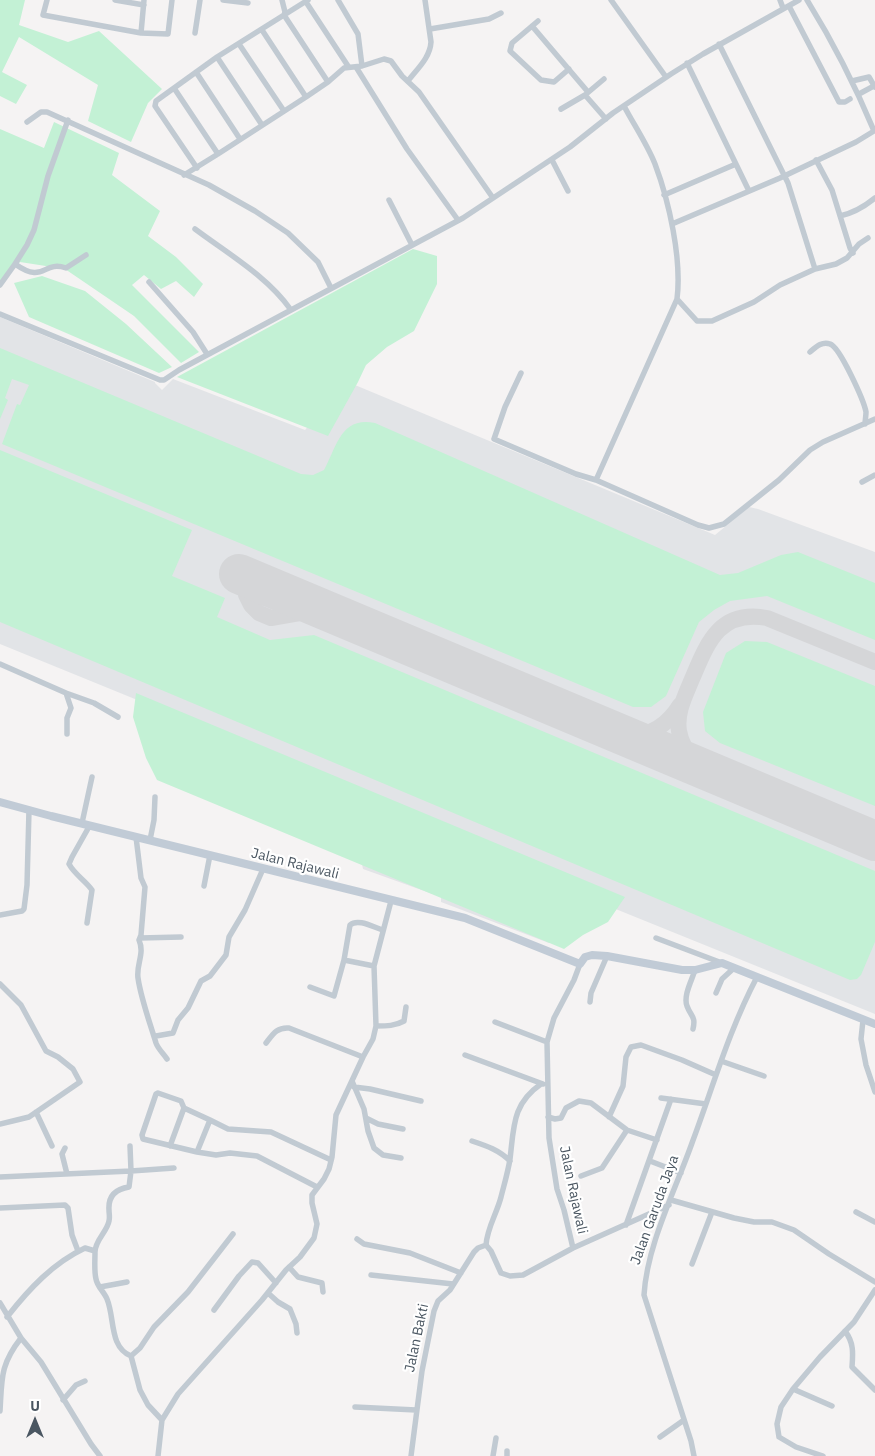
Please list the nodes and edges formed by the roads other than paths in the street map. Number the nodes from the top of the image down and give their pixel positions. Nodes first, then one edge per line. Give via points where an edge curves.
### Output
1 (47, 0) edge
2 (115, 0) edge
3 (172, 0) edge
4 (200, 0) edge
5 (223, 0) edge
6 (282, 0) edge
7 (338, 0) edge
8 (425, 0) edge
9 (611, 0) edge
10 (780, 0) edge
11 (799, 0) edge
12 (807, 0) edge
13 (307, 1) edge
14 (144, 3) edge
15 (248, 3) dead end
16 (786, 7) junction
17 (501, 13) dead end
18 (284, 15) junction
19 (538, 21) dead end
20 (532, 26) junction
21 (430, 29) junction
22 (262, 30) junction
23 (140, 33) junction
24 (194, 33) dead end
25 (239, 44) junction
26 (719, 44) junction
27 (217, 57) junction
28 (687, 63) junction
29 (348, 66) junction
30 (359, 66) junction
31 (569, 69) junction
32 (196, 72) junction
33 (666, 77) junction
34 (604, 79) dead end
35 (852, 80) junction
36 (408, 81) junction
37 (328, 82) junction
38 (874, 86) edge
39 (174, 88) junction
40 (586, 94) junction
41 (859, 94) junction
42 (306, 97) junction
43 (850, 100) dead end
44 (624, 106) junction
45 (562, 109) dead end
46 (284, 111) junction
47 (606, 119) junction
48 (68, 120) junction
49 (27, 122) dead end
50 (262, 125) junction
51 (240, 139) junction
52 (218, 154) junction
53 (552, 160) junction
54 (816, 160) junction
55 (736, 164) junction
56 (196, 168) junction
57 (184, 174) junction
58 (785, 176) junction
59 (568, 191) dead end
60 (749, 191) junction
61 (664, 195) junction
62 (493, 198) junction
63 (875, 198) edge
64 (389, 200) dead end
65 (840, 216) junction
66 (458, 220) junction
67 (672, 224) junction
68 (195, 229) dead end
69 (868, 238) dead end
70 (412, 245) junction
71 (852, 253) junction
72 (86, 255) dead end
73 (15, 264) junction
74 (815, 269) junction
75 (149, 282) dead end
76 (0, 285) edge
77 (331, 288) junction
78 (676, 299) junction
79 (290, 310) junction
80 (0, 314) edge
81 (810, 352) dead end
82 (207, 354) junction
83 (521, 373) dead end
84 (875, 419) edge
85 (865, 424) junction
86 (875, 476) edge
87 (596, 480) junction
88 (862, 482) dead end
89 (0, 664) edge
90 (66, 693) junction
91 (118, 717) dead end
92 (67, 734) dead end
93 (92, 777) dead end
94 (155, 797) dead end
95 (0, 802) edge
96 (30, 810) junction
97 (82, 823) junction
98 (90, 825) junction
99 (136, 837) junction
100 (150, 840) junction
101 (210, 856) junction
102 (263, 869) junction
103 (204, 886) dead end
104 (391, 900) junction
105 (0, 915) edge
106 (87, 923) dead end
107 (383, 930) junction
108 (181, 937) dead end
109 (140, 938) junction
110 (656, 938) dead end
111 (607, 956) junction
112 (344, 960) junction
113 (722, 963) junction
114 (580, 964) junction
115 (374, 966) junction
116 (734, 968) junction
117 (695, 970) junction
118 (757, 977) junction
119 (0, 984) edge
120 (310, 987) dead end
121 (716, 993) dead end
122 (590, 1002) dead end
123 (406, 1007) dead end
124 (863, 1020) junction
125 (495, 1022) dead end
126 (875, 1024) edge
127 (376, 1026) junction
128 (693, 1029) dead end
129 (156, 1036) junction
130 (547, 1042) junction
131 (266, 1043) dead end
132 (465, 1055) dead end
133 (363, 1057) junction
134 (167, 1059) dead end
135 (721, 1061) junction
136 (716, 1075) junction
137 (764, 1076) dead end
138 (353, 1084) junction
139 (544, 1085) junction
140 (875, 1092) edge
141 (661, 1098) dead end
142 (671, 1099) junction
143 (421, 1101) dead end
144 (706, 1104) junction
145 (184, 1108) junction
146 (36, 1112) junction
147 (548, 1117) junction
148 (609, 1117) junction
149 (366, 1118) junction
150 (210, 1120) junction
151 (0, 1124) edge
152 (403, 1129) dead end
153 (627, 1130) junction
154 (657, 1140) junction
155 (472, 1141) dead end
156 (52, 1146) dead end
157 (130, 1146) dead end
158 (170, 1146) junction
159 (65, 1148) dead end
160 (197, 1152) junction
161 (401, 1158) dead end
162 (331, 1160) junction
163 (510, 1160) junction
164 (650, 1161) junction
165 (174, 1168) dead end
166 (131, 1171) junction
167 (680, 1173) junction
168 (67, 1174) junction
169 (581, 1176) dead end
170 (0, 1178) edge
171 (317, 1187) junction
172 (670, 1203) junction
173 (0, 1208) edge
174 (712, 1212) junction
175 (856, 1212) dead end
176 (875, 1222) edge
177 (626, 1224) junction
178 (233, 1234) dead end
179 (357, 1238) dead end
180 (486, 1245) junction
181 (573, 1248) junction
182 (78, 1251) junction
183 (95, 1251) junction
184 (692, 1264) dead end
185 (289, 1267) junction
186 (461, 1274) junction
187 (371, 1275) dead end
188 (127, 1282) dead end
189 (276, 1282) junction
190 (875, 1282) edge
191 (453, 1284) junction
192 (100, 1287) junction
193 (875, 1290) edge
194 (323, 1292) dead end
195 (268, 1293) junction
196 (0, 1303) edge
197 (214, 1310) dead end
198 (4, 1313) edge
199 (845, 1331) junction
200 (298, 1333) dead end
201 (21, 1338) junction
202 (0, 1356) edge
203 (131, 1356) junction
204 (7, 1358) junction
205 (85, 1381) dead end
206 (793, 1389) junction
207 (875, 1390) edge
208 (63, 1400) junction
209 (832, 1406) dead end
210 (355, 1407) dead end
211 (416, 1410) junction
212 (0, 1411) edge
213 (162, 1420) junction
214 (684, 1420) junction
215 (660, 1437) dead end
216 (496, 1438) dead end
217 (100, 1456) edge
218 (158, 1456) edge
219 (411, 1456) edge
220 (493, 1456) edge
221 (694, 1456) edge
222 (823, 1456) edge

1 - 23 street via 43,16
2 - 14 street
3 - 23 street via 168,34
4 - 24 street
5 - 15 street
6 - 18 street
7 - 30 street via 358,34
8 - 21 street
9 - 33 street
10 - 16 street
11 - 16 street
12 - 35 street via 833,41
13 - 18 street
13 - 29 street
14 - 23 street
16 - 26 street
16 - 43 street via 839,102
17 - 21 street via 489,19
18 - 22 street
18 - 37 street
19 - 20 street
20 - 31 street
20 - 31 street via 512,43 510,51 547,82 554,82
21 - 36 street via 428,54
22 - 25 street
22 - 42 street
25 - 27 street
25 - 46 street
26 - 28 street
26 - 58 street
27 - 32 street
27 - 50 street
28 - 33 street
28 - 55 street
29 - 30 street
29 - 37 street
30 - 36 street via 388,59
30 - 66 street via 407,149
31 - 40 street
32 - 39 street
32 - 51 street
33 - 44 street
34 - 40 street
35 - 38 street via 872,75
35 - 41 street
36 - 62 street
37 - 42 street
38 - 41 street
39 - 52 street
39 - 56 street via 155,104
40 - 45 street
40 - 47 street
41 - 54 street via 874,132
42 - 46 street
44 - 47 street
44 - 61 street via 654,162
46 - 50 street
47 - 53 street
48 - 49 street via 41,112
48 - 57 street
48 - 73 street via 48,176 34,230
50 - 51 street
51 - 52 street
52 - 56 street
53 - 59 street
53 - 62 street
54 - 58 street
54 - 65 street via 832,190
55 - 60 street
55 - 61 street
56 - 57 street
57 - 77 street via 255,211 288,233 318,262
58 - 60 street
58 - 74 street
60 - 67 street
61 - 67 street
62 - 66 street
63 - 65 street via 863,208
64 - 70 street
65 - 71 street
66 - 70 street
67 - 78 street via 678,281
68 - 79 street via 255,274 283,298
69 - 71 street
70 - 77 street
71 - 74 street via 836,264
72 - 73 street via 66,268 51,267 39,274
73 - 76 street
74 - 78 street via 712,322 696,321
75 - 82 street via 193,332
77 - 79 street
78 - 87 street
79 - 82 street
80 - 82 street via 160,380
81 - 85 street via 820,344 830,344 835,348 844,360 866,413
83 - 87 street via 494,439
84 - 85 street
85 - 87 street via 810,450 740,512 718,527 698,525
86 - 88 street
89 - 90 street
90 - 91 street via 94,703
90 - 92 street via 71,708
93 - 97 street
94 - 100 street
95 - 96 street, Jalan Rajawali
96 - 97 street, Jalan Rajawali
96 - 105 street via 24,910
97 - 98 street, Jalan Rajawali
98 - 99 street, Jalan Rajawali
98 - 106 street via 70,864 92,890
99 - 100 street, Jalan Rajawali
99 - 109 street via 145,887
100 - 101 street, Jalan Rajawali
101 - 102 street, Jalan Rajawali
101 - 103 street
102 - 104 street, Jalan Rajawali
102 - 129 street via 229,937 226,955 210,976 201,981 173,1032
104 - 107 street
104 - 114 street, Jalan Rajawali via 465,918
107 - 112 street via 353,922
107 - 115 street
108 - 109 street
109 - 129 street via 142,947 137,976 141,998
110 - 113 street
111 - 114 street via 588,955
111 - 117 street
111 - 122 street
112 - 115 street
112 - 120 street via 334,996
113 - 116 street
113 - 117 street
114 - 130 street, Jalan Rajawali via 554,1018
115 - 127 street
116 - 118 street
116 - 121 street via 722,979
117 - 128 street via 687,997 687,1006 694,1018
118 - 124 street
118 - 135 street, Jalan Garuda Jaya via 743,1003
119 - 146 street via 21,1005 46,1051 73,1069 80,1082
123 - 127 street via 404,1021
124 - 126 street
124 - 140 street via 860,1039
125 - 130 street
127 - 133 street
129 - 134 street via 156,1042
130 - 139 street, Jalan Rajawali
131 - 133 street via 275,1030 289,1028
132 - 139 street
133 - 138 street
135 - 136 street, Jalan Garuda Jaya
135 - 137 street
136 - 144 street, Jalan Garuda Jaya
136 - 148 street via 641,1045 631,1046 626,1057 623,1086
138 - 143 street
138 - 149 street
138 - 162 street via 336,1116
139 - 147 street, Jalan Rajawali
139 - 163 street via 527,1095 516,1118
141 - 142 street
142 - 144 street
142 - 154 street
144 - 167 street, Jalan Garuda Jaya
145 - 150 street
145 - 158 street
145 - 158 street via 181,1101 156,1094 143,1139
146 - 151 street via 29,1117
146 - 156 street
147 - 148 street via 561,1118 566,1108 579,1101 591,1103
147 - 181 street, Jalan Rajawali via 557,1189
148 - 153 street
149 - 152 street
149 - 161 street via 374,1148 383,1155
150 - 160 street
150 - 162 street via 228,1129 271,1132
153 - 154 street
153 - 169 street via 602,1168
154 - 164 street
155 - 163 street via 490,1147
157 - 166 street
158 - 160 street
159 - 168 street via 62,1154
160 - 171 street via 257,1156
162 - 171 street via 324,1179
163 - 180 street
164 - 167 street
164 - 177 street
165 - 166 street
166 - 168 street
166 - 183 street via 129,1187 112,1195 110,1219
167 - 172 street, Jalan Garuda Jaya
168 - 170 street
171 - 185 street via 312,1195 316,1224 314,1238
172 - 174 street
172 - 177 street
172 - 214 street, Jalan Garuda Jaya via 654,1242 645,1274 644,1295
173 - 182 street via 66,1205
174 - 184 street
174 - 190 street via 754,1222 772,1222 794,1230
175 - 176 street
177 - 181 street
178 - 203 street via 188,1292
179 - 186 street via 364,1244 410,1253
180 - 181 street via 501,1273 510,1276 523,1275
180 - 186 street, Jalan Bakti via 478,1248
182 - 183 street via 85,1248
182 - 198 street
183 - 192 street via 96,1281
185 - 189 street
185 - 194 street via 298,1277 322,1282
186 - 191 street, Jalan Bakti
187 - 191 street
188 - 192 street
189 - 195 street
189 - 197 street via 258,1263 252,1262
191 - 211 street, Jalan Bakti via 434,1311
192 - 203 street via 109,1306 117,1343
193 - 199 street
195 - 200 street via 290,1309
195 - 213 street via 189,1380
196 - 198 street
198 - 201 street
199 - 206 street
199 - 207 street via 851,1339 852,1367
201 - 204 street
201 - 208 street via 41,1362
202 - 204 street
203 - 213 street via 140,1390
204 - 212 street via 3,1366
205 - 208 street
206 - 209 street
206 - 222 street via 781,1407 777,1424 779,1437
208 - 217 street
210 - 211 street
211 - 219 street, Jalan Bakti
213 - 218 street
214 - 215 street
214 - 221 street, Jalan Garuda Jaya
216 - 220 street

